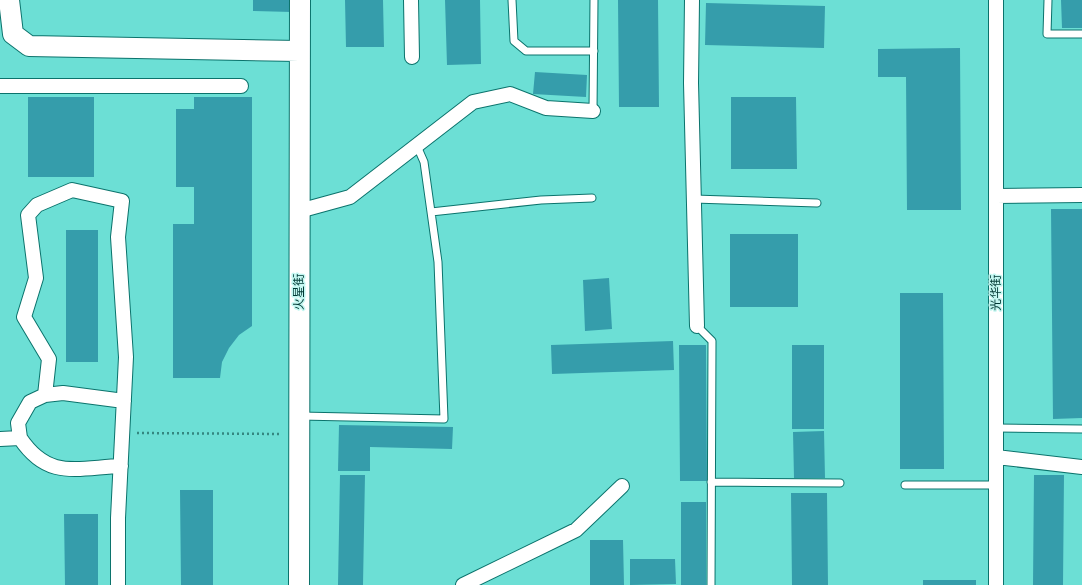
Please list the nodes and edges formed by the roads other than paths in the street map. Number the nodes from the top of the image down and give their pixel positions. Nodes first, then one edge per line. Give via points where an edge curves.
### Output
1 (9, 0) edge
2 (300, 0) edge
3 (411, 0) edge
4 (512, 0) edge
5 (594, 0) edge
6 (692, 0) edge
7 (996, 0) edge
8 (1048, 0) edge
9 (1082, 34) edge
10 (299, 51) junction
11 (594, 52) junction
12 (412, 57) dead end
13 (0, 86) edge
14 (242, 86) dead end
15 (594, 112) joint
16 (417, 146) junction
17 (1082, 195) edge
18 (996, 196) junction
19 (592, 198) dead end
20 (694, 199) junction
21 (817, 203) dead end
22 (299, 211) junction
23 (431, 212) junction
24 (697, 326) joint
25 (45, 395) junction
26 (124, 401) junction
27 (299, 425) junction
28 (996, 428) junction
29 (1082, 429) edge
30 (20, 438) junction
31 (0, 439) edge
32 (996, 457) junction
33 (121, 466) junction
34 (1082, 467) edge
35 (711, 482) junction
36 (840, 483) dead end
37 (905, 484) dead end
38 (996, 485) junction
39 (622, 486) dead end
40 (118, 585) edge
41 (299, 585) edge
42 (464, 585) edge
43 (711, 585) edge
44 (996, 585) edge

1 - 10 street via 13,34 29,46
2 - 10 street, 火星街
3 - 12 street
4 - 11 lane via 514,42 526,51
5 - 11 lane
6 - 20 street
7 - 18 street, 光华街
8 - 9 lane via 1047,34
10 - 22 street, 火星街
11 - 15 lane
13 - 14 street
15 - 16 street via 546,108 510,94 473,102
16 - 22 street via 350,197
16 - 23 lane via 424,162
17 - 18 street
18 - 28 street, 光华街
19 - 23 lane via 541,200
20 - 21 lane
20 - 24 street
22 - 27 street, 火星街
23 - 27 lane via 438,262 444,419
24 - 35 lane via 712,341
25 - 26 street via 63,393
25 - 26 street via 49,359 24,317 36,278 28,215 37,205 72,190 122,201 118,237 126,357
25 - 30 street via 30,402 18,423
26 - 33 street
27 - 41 street, 火星街
28 - 29 lane
28 - 32 street, 光华街
30 - 31 street
30 - 33 street via 30,452 44,463 60,469
32 - 34 street
32 - 38 street, 光华街
33 - 40 street
35 - 36 lane
35 - 43 lane
37 - 38 lane
38 - 44 street, 光华街
39 - 42 street via 576,530

